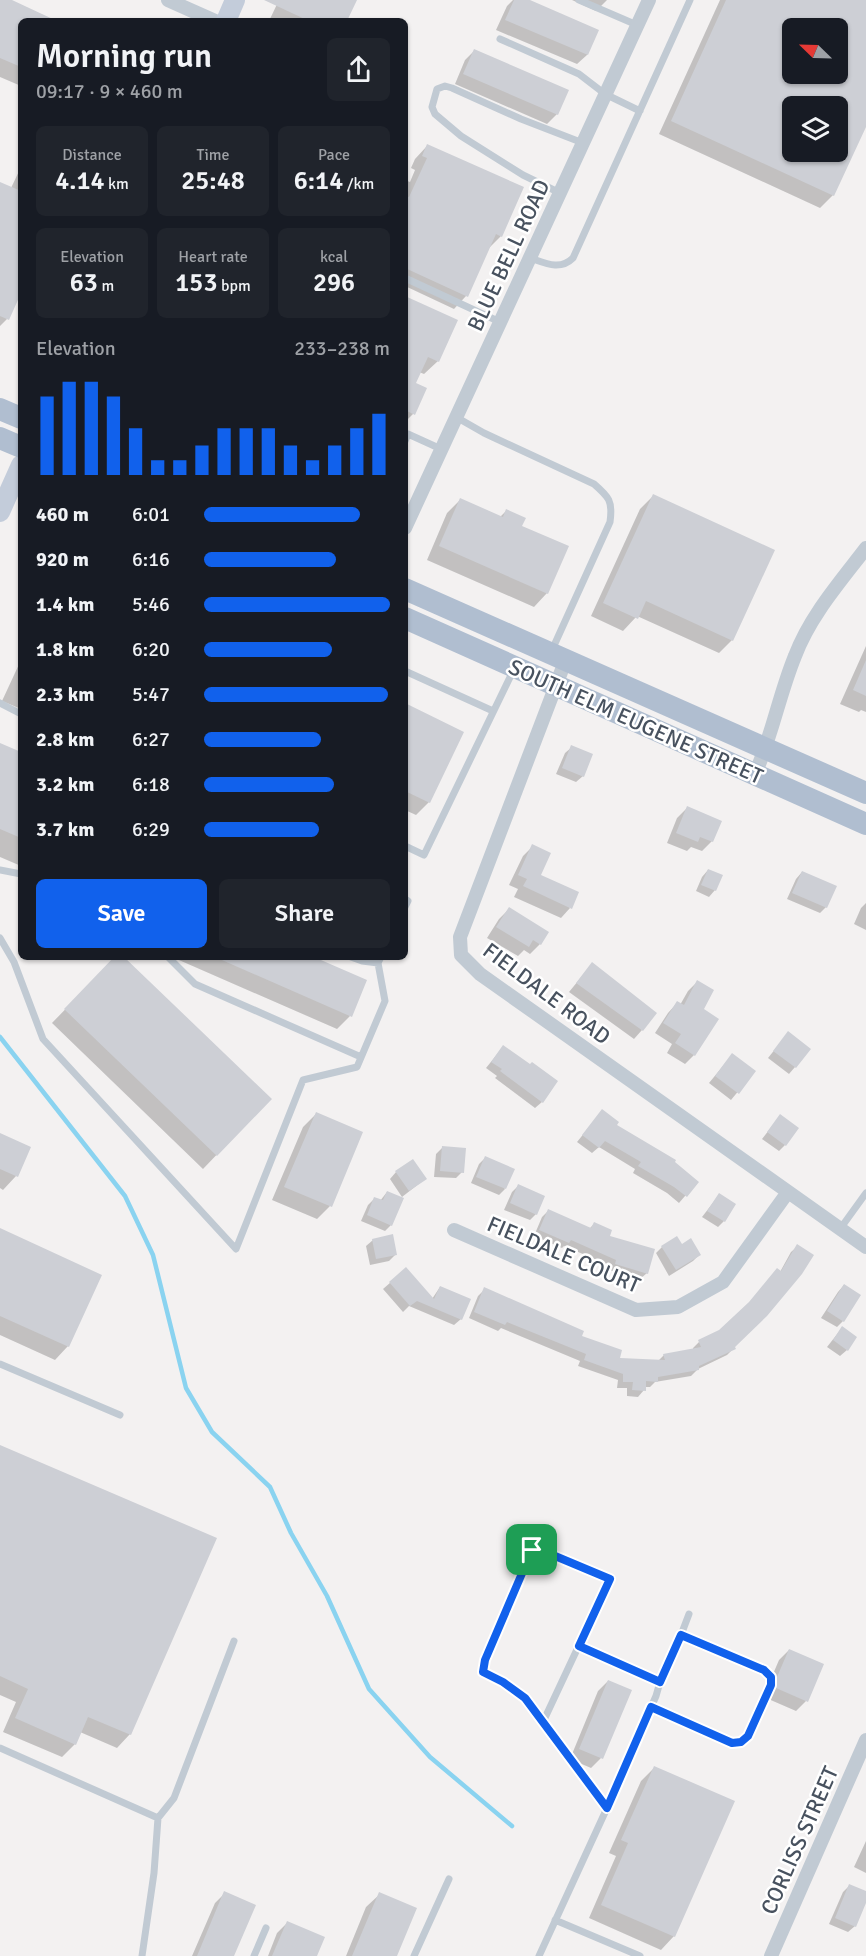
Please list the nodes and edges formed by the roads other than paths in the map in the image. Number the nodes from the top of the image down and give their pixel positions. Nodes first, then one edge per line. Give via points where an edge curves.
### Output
1 (168, 0) edge
2 (236, 0) edge
3 (579, 0) edge
4 (648, 0) edge
5 (690, 0) edge
6 (208, 18) edge
7 (227, 18) edge
8 (637, 25) junction
9 (500, 39) dead end
10 (605, 94) junction
11 (640, 111) junction
12 (582, 143) junction
13 (560, 193) junction
14 (530, 258) junction
15 (408, 279) edge
16 (500, 322) junction
17 (0, 409) edge
18 (18, 417) edge
19 (456, 417) junction
20 (408, 437) edge
21 (0, 438) edge
22 (18, 446) edge
23 (441, 449) junction
24 (18, 472) edge
25 (0, 512) edge
26 (408, 518) edge
27 (866, 548) edge
28 (408, 590) edge
29 (408, 619) edge
30 (559, 656) junction
31 (514, 667) junction
32 (408, 672) edge
33 (556, 686) junction
34 (0, 703) edge
35 (493, 711) junction
36 (18, 712) edge
37 (766, 749) junction
38 (755, 774) junction
39 (866, 793) edge
40 (866, 824) edge
41 (408, 847) edge
42 (0, 870) edge
43 (18, 873) edge
44 (0, 938) edge
45 (171, 960) edge
46 (359, 960) edge
47 (379, 960) edge
48 (361, 1058) junction
49 (788, 1192) junction
50 (866, 1193) edge
51 (840, 1229) junction
52 (454, 1230) dead end
53 (866, 1247) edge
54 (0, 1364) edge
55 (120, 1416) dead end
56 (689, 1614) dead end
57 (681, 1635) junction
58 (234, 1641) dead end
59 (579, 1646) junction
60 (660, 1682) junction
61 (651, 1707) junction
62 (543, 1722) junction
63 (866, 1740) edge
64 (0, 1748) edge
65 (607, 1808) junction
66 (158, 1818) junction
67 (449, 1879) dead end
68 (555, 1920) junction
69 (266, 1928) dead end
70 (142, 1956) edge
71 (254, 1956) edge
72 (414, 1956) edge
73 (539, 1956) edge
74 (640, 1956) edge
75 (771, 1956) edge

1 - 6 street
2 - 7 main road
3 - 8 lane
4 - 8 street, BLUE BELL ROAD
5 - 11 lane
8 - 10 street, BLUE BELL ROAD
9 - 10 lane via 579,74
10 - 11 lane
10 - 12 street, BLUE BELL ROAD
11 - 14 lane via 573,258 560,266
12 - 13 street, BLUE BELL ROAD
12 - 13 lane via 452,88 436,89 432,107 435,114 461,136
13 - 14 street, BLUE BELL ROAD
14 - 16 street, BLUE BELL ROAD
15 - 16 lane
16 - 19 street, BLUE BELL ROAD
17 - 18 main road
19 - 23 street, BLUE BELL ROAD
19 - 30 lane via 594,484 609,496 610,522
20 - 23 lane
21 - 22 main road
23 - 26 street, BLUE BELL ROAD
24 - 25 main road
27 - 37 street via 829,596 795,656
28 - 30 main road, SOUTH ELM EUGENE STREET
29 - 31 main road, SOUTH ELM EUGENE STREET
30 - 33 street, FIELDALE ROAD
30 - 37 main road, SOUTH ELM EUGENE STREET
31 - 33 main road, SOUTH ELM EUGENE STREET
31 - 35 lane
32 - 35 lane
33 - 38 main road, SOUTH ELM EUGENE STREET
33 - 49 street, FIELDALE ROAD via 460,937 461,955 480,974
34 - 36 lane
35 - 41 lane via 424,855
37 - 38 street
37 - 39 main road, SOUTH ELM EUGENE STREET
38 - 40 main road, SOUTH ELM EUGENE STREET
42 - 43 lane
44 - 48 lane via 14,962 43,1039 236,1249 303,1080 357,1067
45 - 48 lane via 195,984
46 - 47 lane
47 - 48 lane via 385,1001
49 - 51 street, FIELDALE ROAD
49 - 52 street, FIELDALE COURT via 723,1282 678,1307 636,1310
50 - 51 lane
51 - 53 street, FIELDALE ROAD
54 - 55 lane
56 - 57 lane
57 - 60 lane
57 - 61 lane via 764,1670 771,1677 771,1685 748,1736 741,1742 732,1743
58 - 66 lane via 174,1798
59 - 60 lane
59 - 62 lane
59 - 62 lane via 610,1579 536,1548 489,1649 483,1672 525,1698
60 - 61 lane
61 - 65 lane
62 - 65 lane
63 - 75 street, CORLISS STREET
64 - 66 lane
65 - 68 lane
66 - 70 lane
67 - 72 lane
68 - 73 lane
68 - 74 lane
69 - 71 lane

